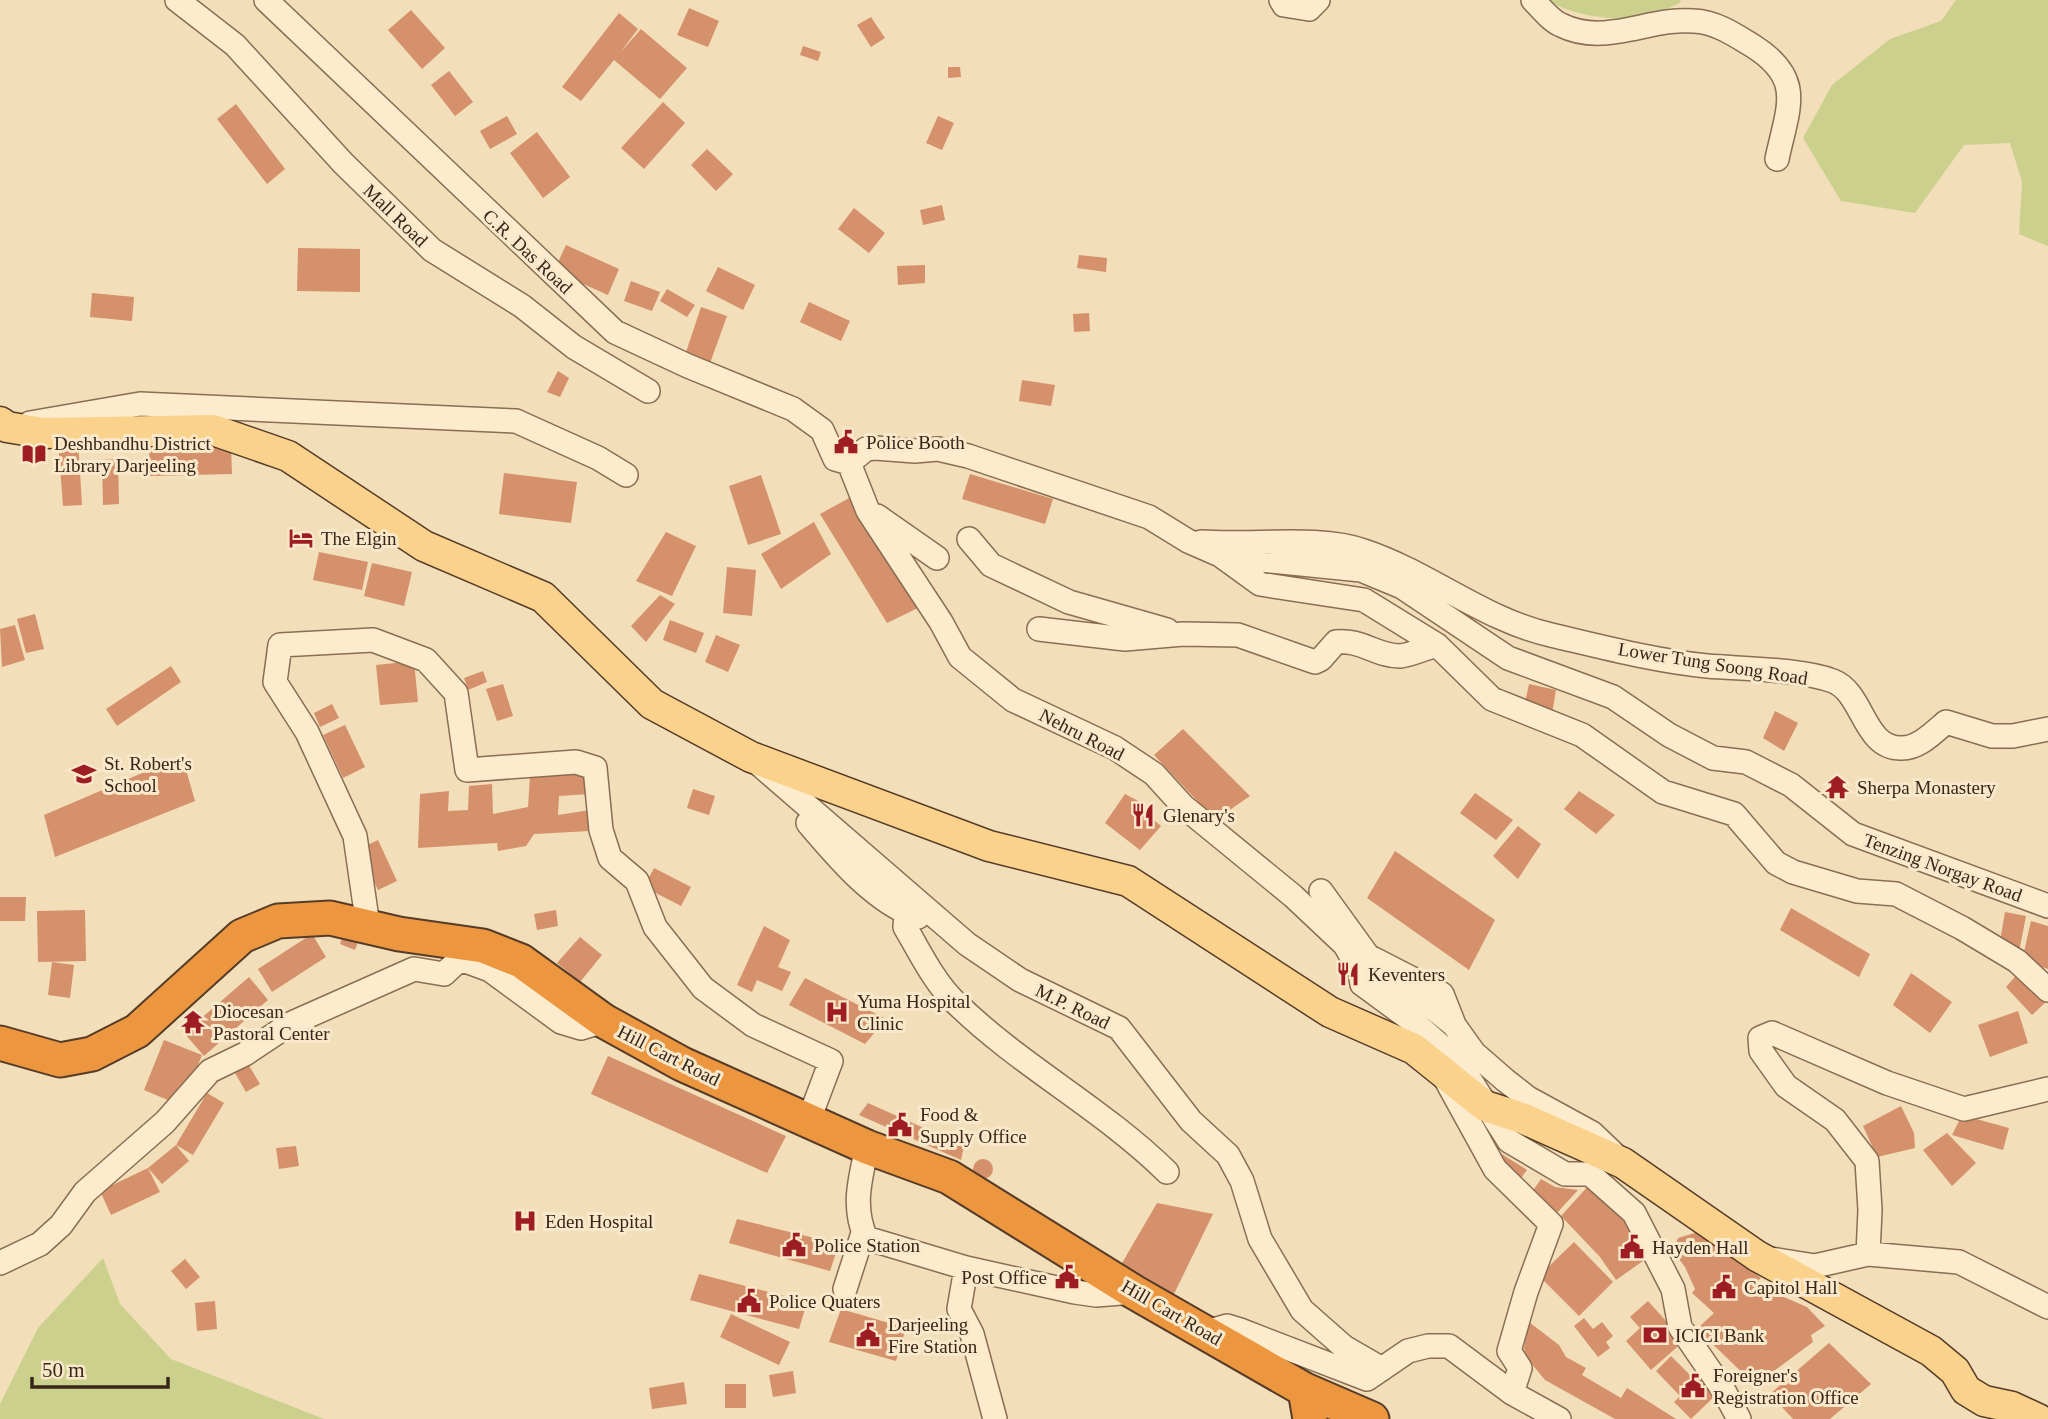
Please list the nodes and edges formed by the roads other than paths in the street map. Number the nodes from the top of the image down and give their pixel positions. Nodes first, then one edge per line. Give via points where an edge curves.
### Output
1 (177, 0) edge
2 (265, 0) edge
3 (1281, 0) edge
4 (1318, 0) edge
5 (1533, 0) edge
6 (1777, 159) dead end
7 (648, 390) dead end
8 (3, 424) edge
9 (849, 463) junction
10 (626, 475) dead end
11 (868, 511) junction
12 (969, 539) dead end
13 (1188, 541) junction
14 (1220, 555) junction
15 (937, 558) dead end
16 (1040, 629) dead end
17 (1183, 634) junction
18 (1437, 645) junction
19 (2048, 729) edge
20 (751, 757) junction
21 (1321, 891) dead end
22 (2048, 906) edge
23 (906, 914) junction
24 (368, 926) junction
25 (952, 931) junction
26 (1360, 971) junction
27 (2048, 990) edge
28 (604, 1021) junction
29 (1454, 1025) junction
30 (0, 1043) edge
31 (1437, 1065) junction
32 (2048, 1089) edge
33 (1485, 1106) junction
34 (808, 1122) junction
35 (867, 1147) junction
36 (1623, 1163) junction
37 (1167, 1172) dead end
38 (863, 1233) junction
39 (1868, 1254) junction
40 (1757, 1256) junction
41 (0, 1263) edge
42 (967, 1268) junction
43 (845, 1289) dead end
44 (1134, 1292) junction
45 (2048, 1307) edge
46 (1206, 1332) junction
47 (1382, 1369) junction
48 (1512, 1393) junction
49 (1305, 1399) edge
50 (995, 1419) edge
51 (1371, 1419) edge
52 (1559, 1419) edge
53 (1739, 1419) edge
54 (2038, 1419) edge

1 - 7 street, Mall Road via 235,45 343,163 432,250 522,306 573,347
2 - 9 street, C.R. Das Road via 615,332 793,409 822,430 835,459
3 - 4 street via 1284,5 1309,9
5 - 6 street via 1560,25 1606,34 1693,20 1726,29 1768,55 1784,71 1789,101
8 - 10 street via 140,404 516,421
8 - 20 main road via 43,433 213,430 288,456 425,546 542,597 652,704
9 - 11 street, Nehru Road
9 - 13 street via 866,449 938,449 1149,517
11 - 15 street
11 - 26 street, Nehru Road via 960,657 1013,700 1115,748 1154,774 1182,806 1293,896 1345,945
12 - 17 street via 991,565 1069,602
13 - 14 street
13 - 19 street, Lower Tung Soong Road via 1340,544 1401,566 1487,613 1548,635 1691,663 1834,681 1853,696 1872,733 1902,748 1924,741 1946,722 1992,736
14 - 18 street via 1260,583 1364,600
14 - 22 street, Tenzing Norgay Road via 1361,570 1402,587 1508,658 1613,697 1713,758 1746,762 1791,785 1853,834
16 - 17 street via 1125,639
17 - 18 street via 1238,635 1315,662 1336,642 1351,640 1400,656
18 - 27 street via 1492,699 1582,735 1663,792 1734,814 1776,863 1857,891 1895,894 2017,961
20 - 23 street via 832,851
20 - 25 street, M.P. Road
20 - 31 main road via 989,846 1128,881 1329,1012 1414,1049
21 - 29 street via 1368,956 1442,994
23 - 25 street
23 - 37 street via 905,927 953,1000 1011,1051 1134,1140
24 - 28 highway, Hill Cart Road via 502,953 538,971
24 - 30 highway, Hill Cart Road via 314,917 260,927 242,936 137,1031 92,1054 61,1060
24 - 34 street via 355,836 307,732 275,682 280,645 373,640 426,660 456,693 467,770 576,762 595,768 601,830 610,858 637,881 655,927 703,988 753,1025 831,1061
25 - 47 street, M.P. Road via 1020,980 1119,1028 1191,1121 1228,1155 1242,1181 1260,1239 1302,1310 1344,1347
26 - 29 street via 1429,1005
26 - 33 street, Nehru Road via 1362,984 1458,1061
28 - 34 highway, Hill Cart Road via 682,1064
28 - 41 street via 581,1028 561,1022 490,970 460,958 443,974 414,969 290,1024 210,1071 165,1122 85,1192 61,1225 40,1244
29 - 36 street via 1474,1053 1505,1080 1592,1133
31 - 33 main road
31 - 48 street via 1494,1169 1551,1224 1509,1351 1520,1368
32 - 39 street via 1964,1109 1887,1083 1772,1033 1760,1038 1761,1051 1786,1086 1835,1120 1867,1161
33 - 36 main road
33 - 53 street, Nehru Road via 1509,1140 1565,1174 1590,1174 1634,1213 1673,1289 1680,1327
34 - 35 highway, Hill Cart Road
35 - 38 street via 856,1199
35 - 44 highway, Hill Cart Road via 949,1177
36 - 40 main road
38 - 42 street via 866,1238
38 - 43 street
39 - 40 street via 1815,1266
39 - 45 street via 1959,1262
40 - 54 main road via 1931,1351 1955,1371 1966,1390 1984,1401
42 - 44 street via 1096,1296
42 - 50 street via 959,1309 972,1334
44 - 46 highway, Hill Cart Road
46 - 47 street via 1227,1326 1367,1379
46 - 49 highway, Hill Cart Road
47 - 48 street via 1408,1351 1449,1346
48 - 52 street
49 - 51 highway, Hill Cart Road

